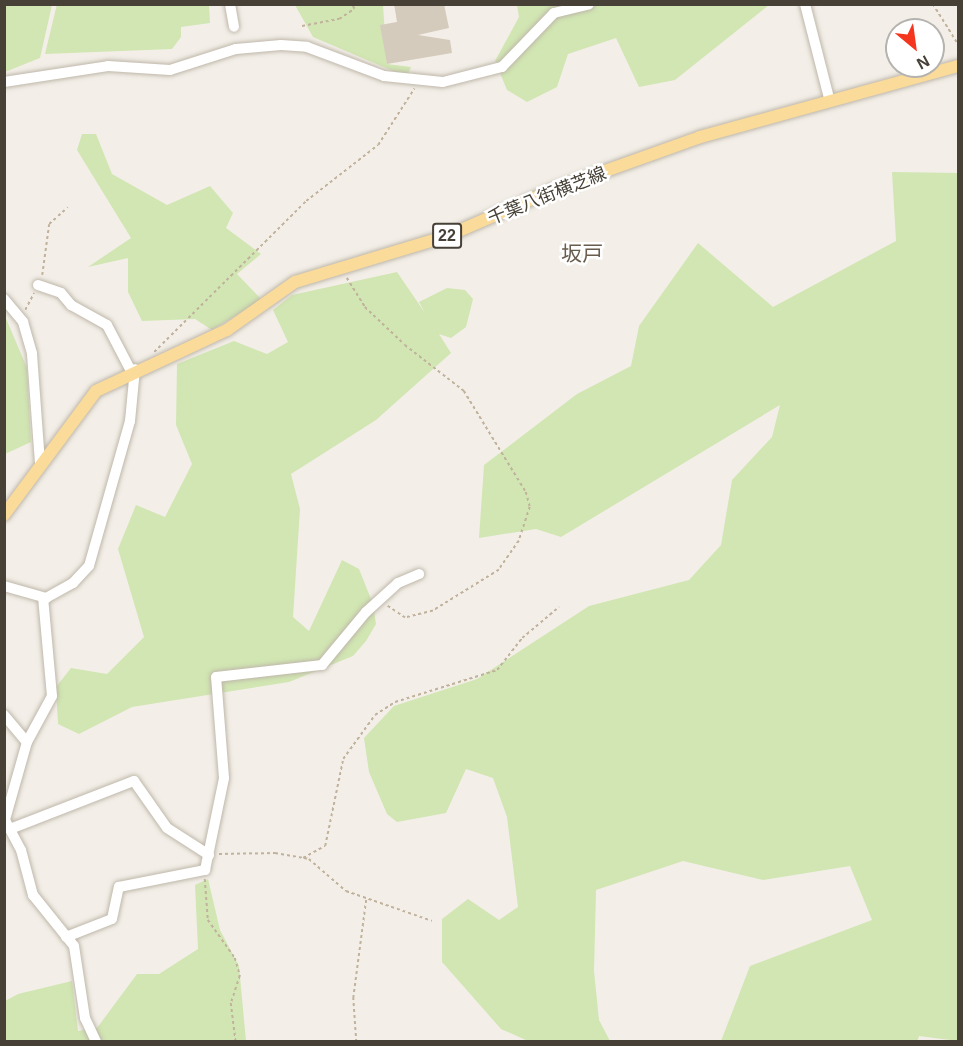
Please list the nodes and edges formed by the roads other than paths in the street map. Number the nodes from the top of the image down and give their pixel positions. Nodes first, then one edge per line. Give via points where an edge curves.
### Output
1 (230, 4) edge
2 (589, 4) edge
3 (805, 4) edge
4 (234, 27) dead end
5 (958, 66) edge
6 (4, 82) edge
7 (829, 98) junction
8 (38, 285) road end
9 (4, 299) edge
10 (133, 370) junction
11 (40, 464) junction
12 (4, 515) edge
13 (419, 574) dead end
14 (4, 586) edge
15 (43, 598) junction
16 (4, 715) edge
17 (27, 742) junction
18 (7, 834) edge
19 (209, 855) junction
20 (66, 937) junction
21 (96, 1041) edge

1 - 4 street
2 - 6 street via 554,13 502,67 420,82 384,76 307,47 281,45 236,49 170,70 108,66
3 - 7 street
5 - 7 main road, 千葉八街横芝線 / 22
7 - 10 main road, 千葉八街横芝線 / 22 via 555,189 447,236 295,282 226,330
8 - 10 street via 61,293 71,305 107,325
9 - 11 street via 19,317 37,381
10 - 11 main road, 千葉八街横芝線 / 22 via 96,391
10 - 15 street via 130,421 97,548 82,575
11 - 12 main road, 千葉八街横芝線 / 22
13 - 19 street via 398,583 322,665 216,677 224,778
14 - 15 street
15 - 17 street via 52,696
16 - 17 street
17 - 18 street via 10,793 5,820
18 - 19 street via 134,781 167,828
18 - 20 street via 16,842 33,895
19 - 20 street via 204,870 119,887 112,919
20 - 21 street via 81,969 85,1017

